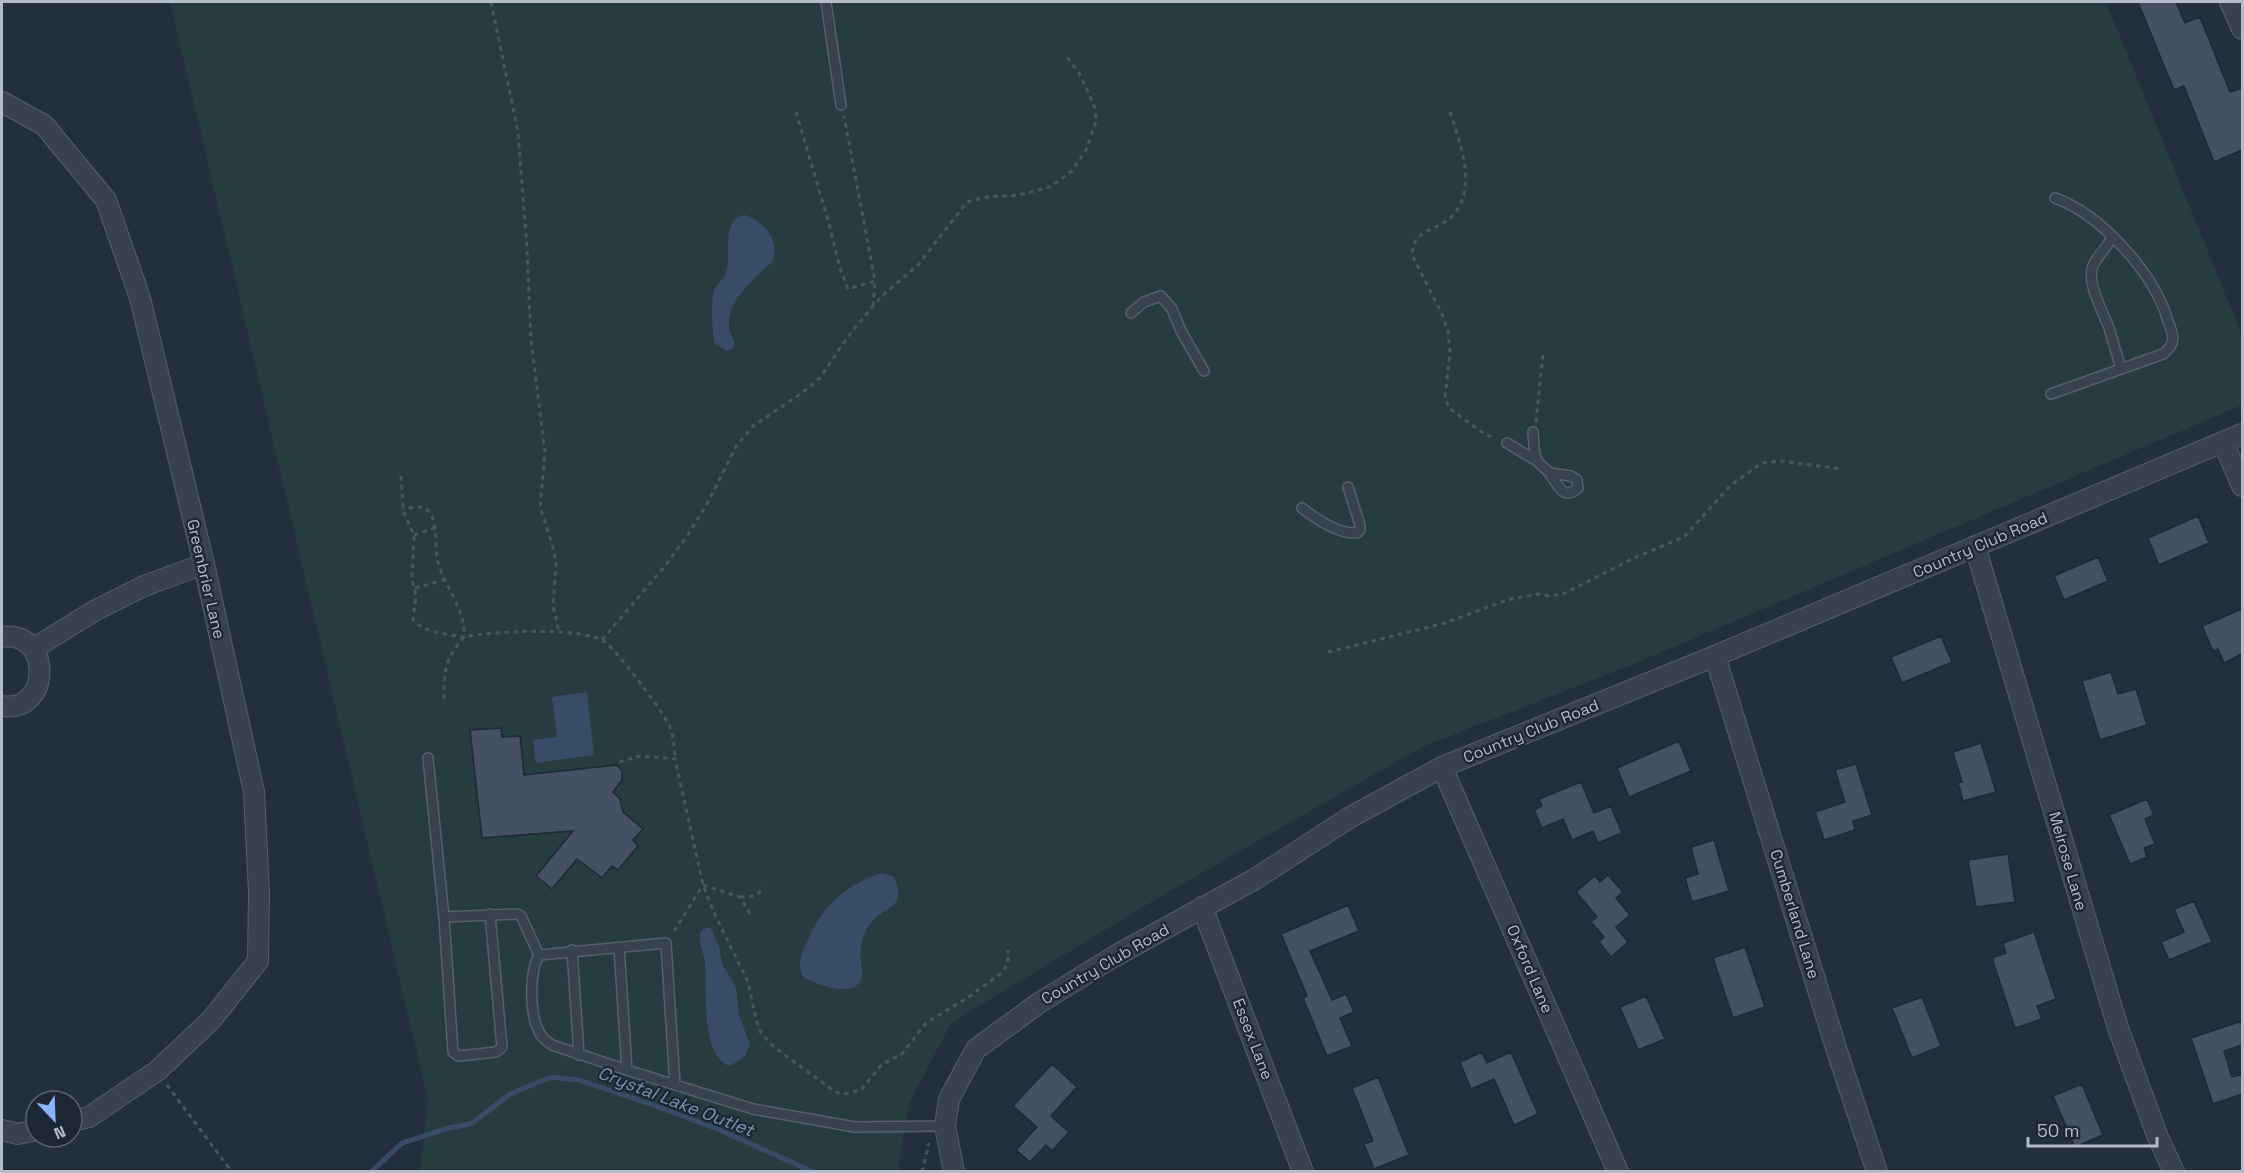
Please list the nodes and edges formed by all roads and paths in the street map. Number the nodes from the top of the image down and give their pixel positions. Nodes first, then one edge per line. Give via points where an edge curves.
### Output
1 (491, 2) edge
2 (826, 2) edge
3 (2230, 2) edge
4 (2242, 29) edge
5 (1065, 54) dead end
6 (2, 102) edge
7 (841, 105) joint
8 (796, 112) dead end
9 (1450, 112) dead end
10 (2055, 198) dead end
11 (2112, 237) junction
12 (875, 281) junction
13 (873, 306) junction
14 (1131, 314) dead end
15 (1544, 354) dead end
16 (2121, 369) junction
17 (1204, 371) dead end
18 (2051, 394) dead end
19 (1533, 432) joint
20 (2242, 434) edge
21 (2223, 442) junction
22 (1507, 443) joint
23 (1538, 461) junction
24 (1841, 469) dead end
25 (1550, 473) dead end
26 (401, 476) dead end
27 (2242, 486) edge
28 (1348, 487) dead end
29 (403, 508) junction
30 (1302, 508) dead end
31 (435, 528) junction
32 (414, 535) junction
33 (1976, 546) junction
34 (204, 564) junction
35 (444, 580) junction
36 (415, 588) junction
37 (559, 632) junction
38 (2, 637) edge
39 (464, 637) junction
40 (602, 640) junction
41 (33, 649) junction
42 (1328, 652) dead end
43 (1715, 656) junction
44 (444, 699) dead end
45 (2, 706) edge
46 (428, 758) dead end
47 (675, 759) junction
48 (619, 762) dead end
49 (1443, 767) junction
50 (703, 885) junction
51 (765, 888) dead end
52 (740, 897) junction
53 (1202, 907) junction
54 (490, 914) junction
55 (752, 916) dead end
56 (444, 917) junction
57 (674, 931) dead end
58 (619, 947) junction
59 (572, 950) junction
60 (1008, 951) dead end
61 (539, 955) junction
62 (579, 1055) junction
63 (627, 1070) junction
64 (157, 1071) junction
65 (675, 1085) junction
66 (84, 1118) edge
67 (945, 1126) junction
68 (2, 1130) edge
69 (24, 1133) edge
70 (232, 1172) edge
71 (954, 1172) edge
72 (1303, 1172) edge
73 (1618, 1172) edge
74 (1877, 1172) edge
75 (2174, 1172) edge

1 - 37 path via 518,132 531,340 545,452 540,507 556,563 553,606
2 - 7 lane
3 - 4 street
5 - 13 path via 1088,92 1096,121 1086,150 1072,171 1050,187 967,202 918,265
6 - 34 street, Greenbrier Lane via 44,125 106,200 140,298
7 - 12 path
8 - 12 path via 848,289
9 - 22 path via 1464,159 1463,194 1453,215 1419,236 1412,246 1412,255 1448,331 1445,397 1449,408 1480,431
10 - 11 lane via 2092,219
11 - 16 lane via 2091,270
11 - 16 lane via 2149,280 2174,338 2172,347 2163,354
12 - 13 path
13 - 40 path via 820,378 753,426 737,446 706,506 666,566
14 - 17 lane via 1144,302 1161,296 1172,309
15 - 19 path
16 - 18 lane
19 - 23 lane
20 - 21 street, Country Club Road
21 - 27 street
21 - 33 street, Country Club Road
22 - 23 lane
23 - 25 lane
24 - 42 path via 1782,461 1762,463 1731,485 1684,537 1563,594 1507,600 1445,623
26 - 29 path
28 - 30 lane via 1360,525 1357,533 1317,520
29 - 31 path via 427,508
29 - 32 path
31 - 32 path
31 - 35 path via 436,552
32 - 36 path
33 - 43 street, Country Club Road
33 - 75 street, Melrose Lane via 2118,1028
34 - 41 street via 134,591
34 - 64 street, Greenbrier Lane via 254,792 258,961 211,1020
35 - 36 path
35 - 39 path via 465,625
36 - 39 path via 412,619 416,624
37 - 39 path via 480,633
37 - 40 path
38 - 41 street via 21,640
39 - 44 path via 445,667
40 - 47 path via 641,684 668,723
41 - 45 street via 40,664 40,680 33,694 21,704
43 - 49 street, Country Club Road
43 - 74 street, Cumberland Lane
46 - 56 lane
47 - 48 path via 640,756
47 - 50 path
49 - 53 street, Country Club Road via 1348,818 1264,873
49 - 73 street, Oxford Lane
50 - 52 path
50 - 57 path
50 - 60 path via 748,982 761,1033 789,1059 841,1094 862,1089 882,1064 901,1054 926,1023 1003,972
51 - 52 path via 754,896
52 - 55 path
53 - 67 street, Country Club Road via 1039,1002 976,1049 949,1099
53 - 72 street, Essex Lane
54 - 56 lane
54 - 56 lane via 502,1047 496,1052 459,1056 453,1052
54 - 61 lane via 521,916
58 - 59 lane
58 - 63 lane
58 - 65 lane via 666,943
59 - 61 lane
59 - 62 lane
61 - 62 lane via 533,965 532,980 538,1029 552,1045
62 - 63 lane
63 - 65 lane
64 - 66 street, Greenbrier Lane
64 - 70 path
65 - 67 lane via 753,1108 855,1126
67 - 71 street, Country Club Road
68 - 69 street

